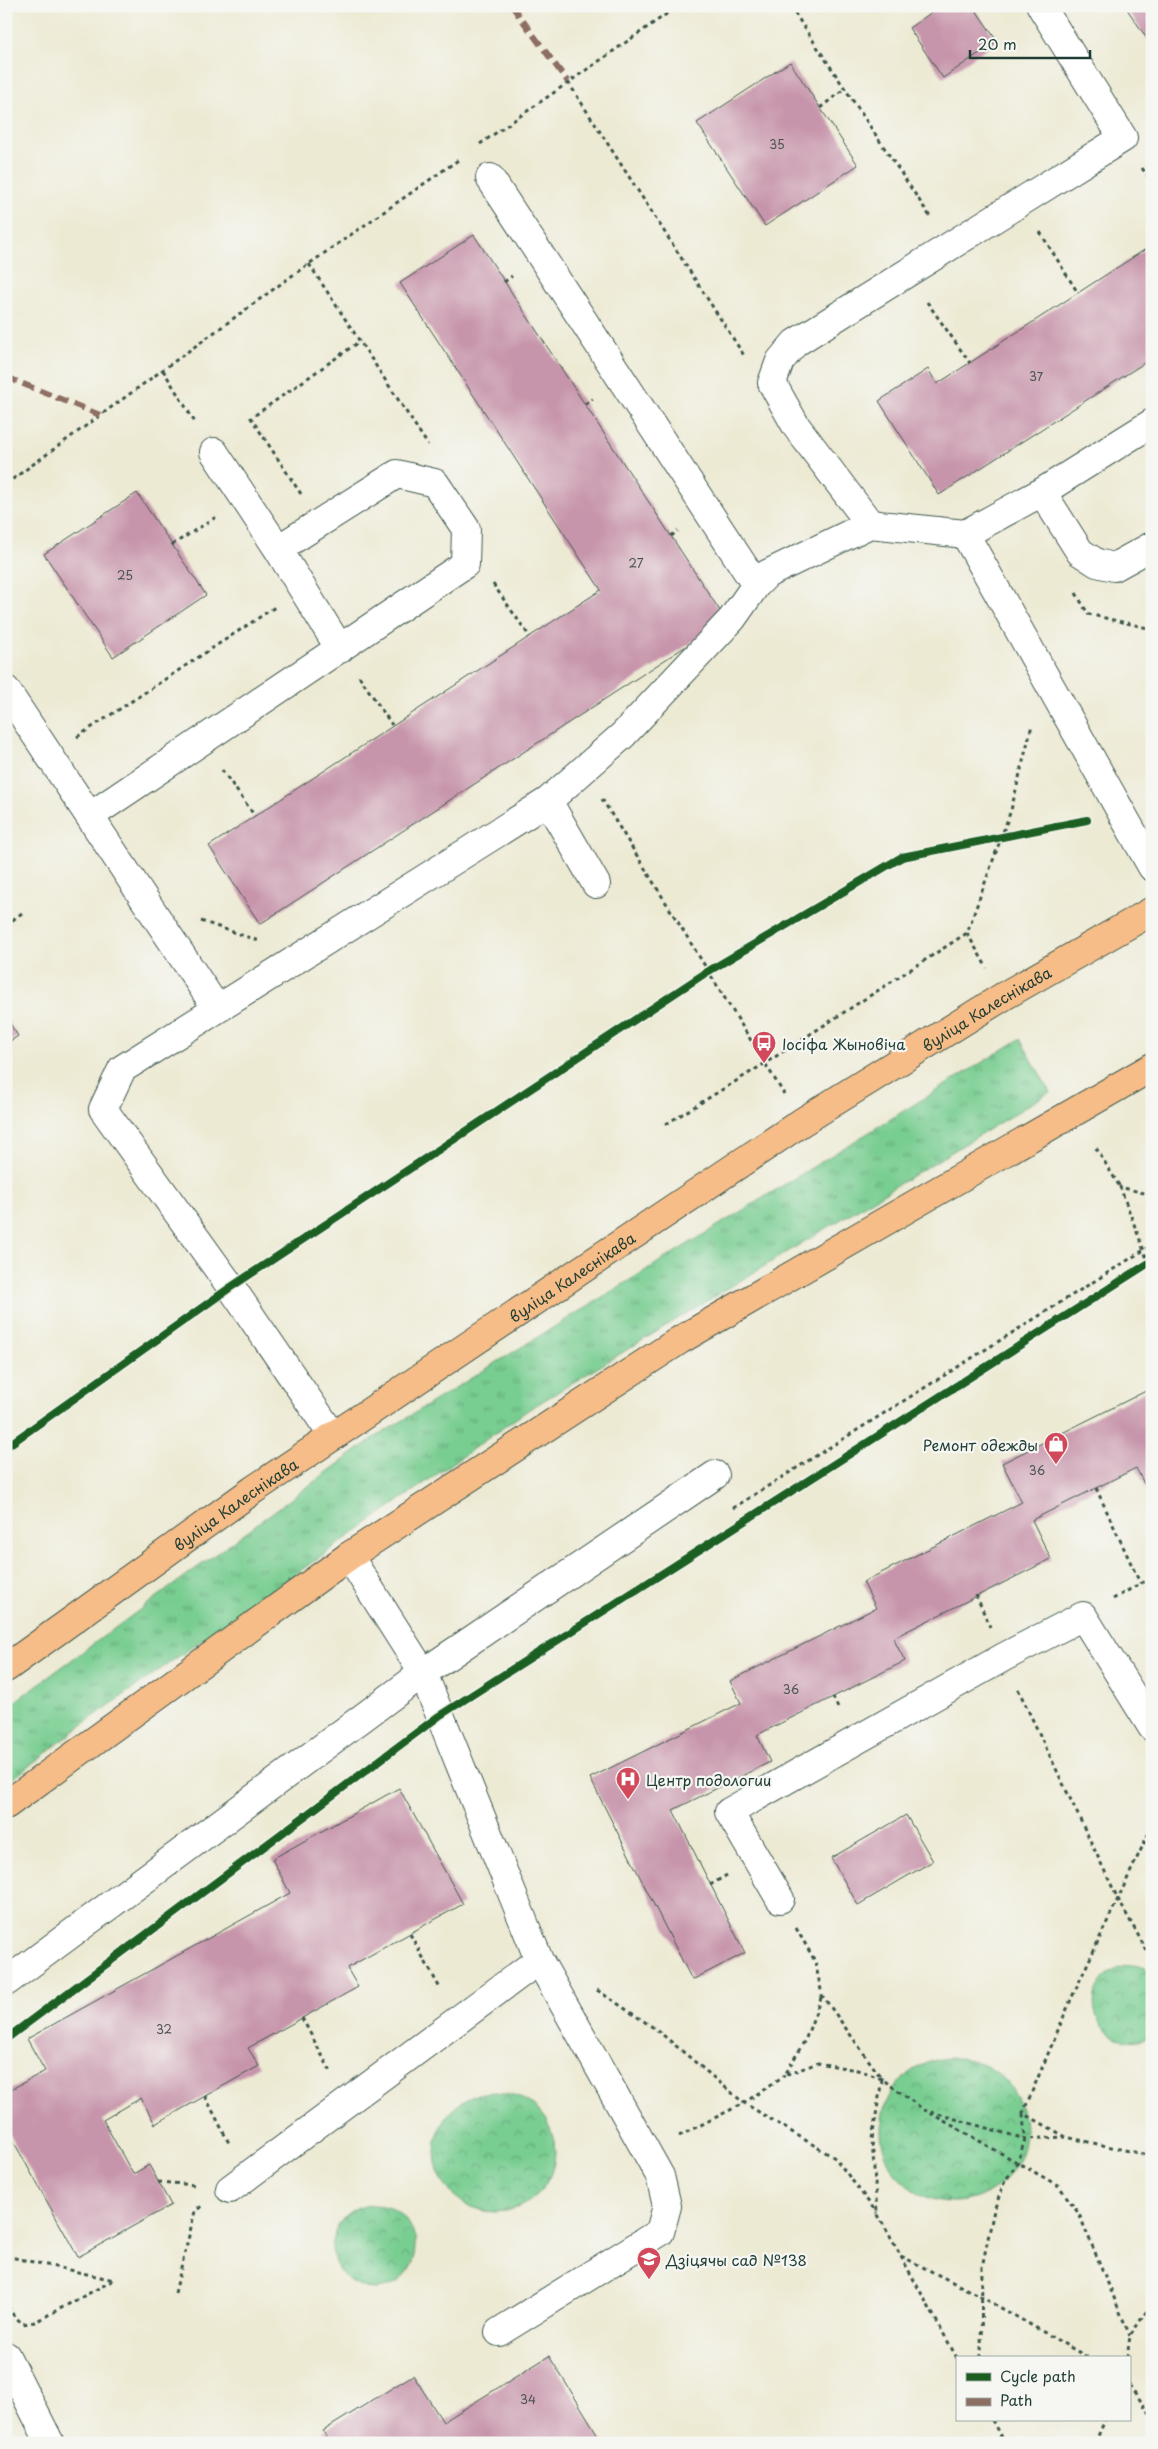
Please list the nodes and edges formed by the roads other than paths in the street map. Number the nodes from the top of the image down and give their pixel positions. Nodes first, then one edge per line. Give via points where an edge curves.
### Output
1 (1040, 6) edge
2 (490, 178) dead end
3 (1152, 423) edge
4 (214, 452) road end
5 (1042, 492) junction
6 (870, 524) junction
7 (965, 534) junction
8 (1152, 546) edge
9 (278, 549) junction
10 (756, 585) junction
11 (340, 648) junction
12 (6, 690) edge
13 (548, 801) junction
14 (90, 816) junction
15 (1152, 867) edge
16 (596, 884) dead end
17 (1152, 911) edge
18 (217, 1009) junction
19 (1152, 1067) edge
20 (333, 1436) junction
21 (715, 1475) dead end
22 (349, 1556) junction
23 (6, 1668) edge
24 (422, 1673) junction
25 (1152, 1727) edge
26 (6, 1805) edge
27 (780, 1899) road end
28 (539, 1960) junction
29 (6, 1982) edge
30 (238, 2182) road end
31 (499, 2332) dead end
32 (8, 2361) edge
33 (50, 2443) edge

1 - 6 lane via 1123,138 795,343 780,361 772,383 796,426
2 - 10 lane
3 - 5 lane
4 - 9 lane
5 - 7 lane
5 - 8 lane via 1080,552 1097,563 1114,567
6 - 7 lane
6 - 10 lane via 767,574
7 - 15 lane
9 - 11 lane
9 - 11 lane via 397,474 435,483 466,529 465,564
10 - 13 lane via 732,619 623,735
11 - 14 lane
12 - 14 lane
13 - 16 lane
13 - 18 lane
14 - 18 lane
17 - 20 main road, вуліца Калеснікава via 1004,996 802,1122
18 - 20 lane via 122,1069 103,1109
19 - 22 main road via 680,1340
20 - 23 main road, вуліца Калеснікава
21 - 24 lane
22 - 24 lane
22 - 26 main road
24 - 28 lane
24 - 29 lane
25 - 27 lane via 1083,1616 729,1812
28 - 30 lane
28 - 31 lane via 660,2176 668,2206 660,2232
32 - 33 lane

